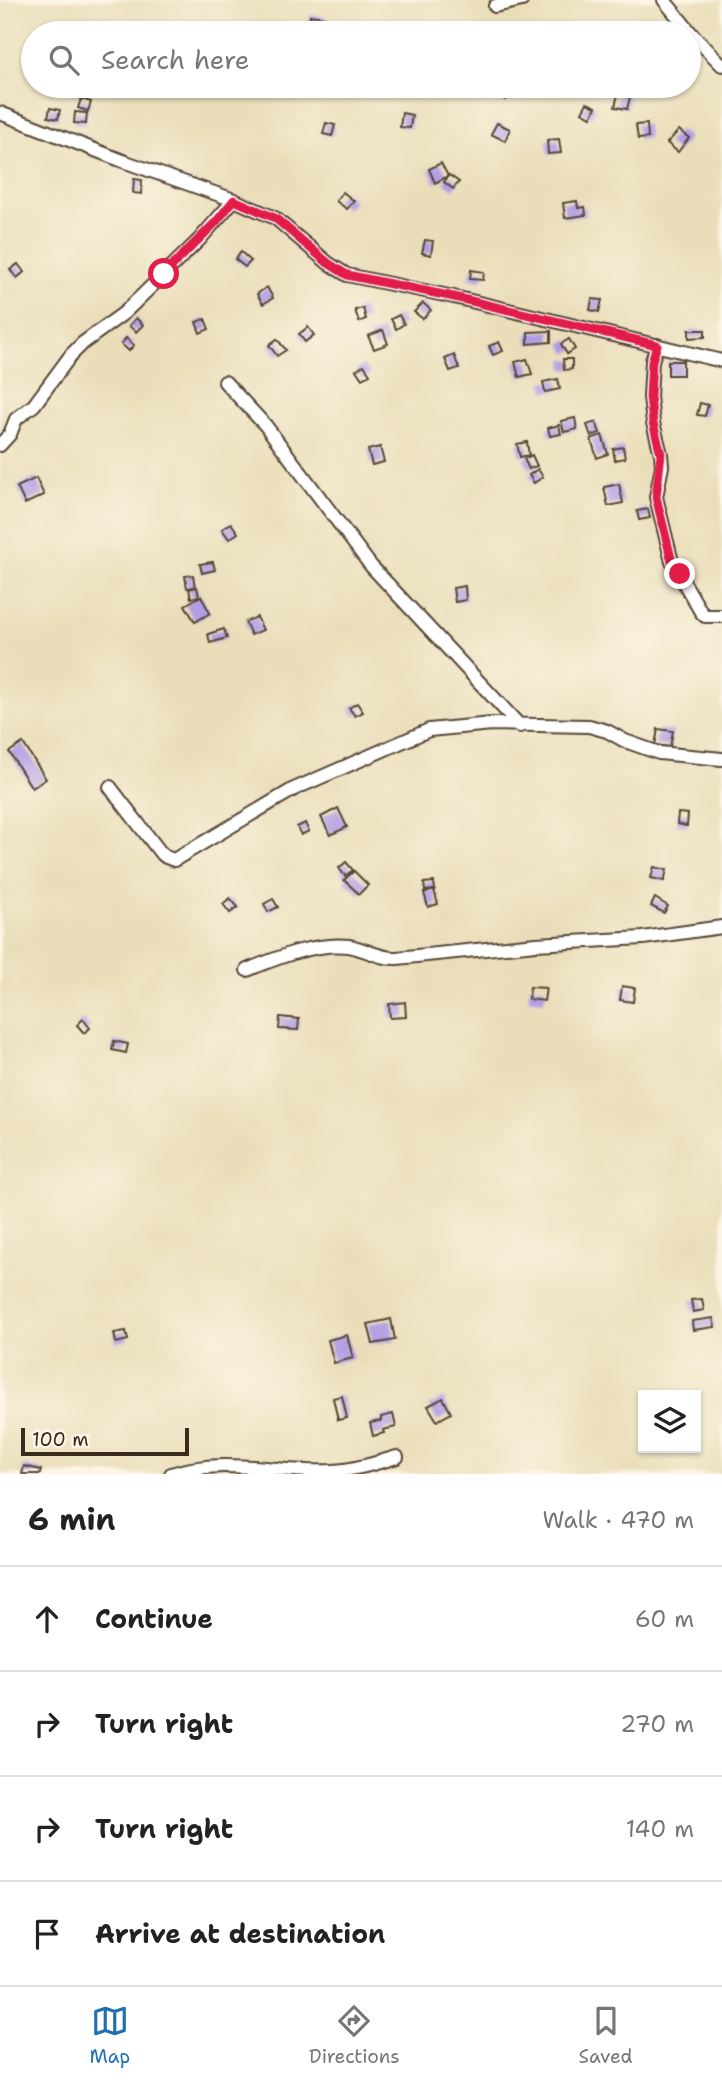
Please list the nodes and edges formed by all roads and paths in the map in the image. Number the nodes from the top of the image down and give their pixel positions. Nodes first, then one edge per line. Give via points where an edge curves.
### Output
1 (522, 0) edge
2 (664, 0) edge
3 (495, 6) dead end
4 (681, 21) edge
5 (701, 43) edge
6 (722, 65) edge
7 (0, 113) edge
8 (234, 200) junction
9 (657, 345) junction
10 (722, 361) edge
11 (225, 382) dead end
12 (0, 444) edge
13 (722, 617) edge
14 (520, 726) junction
15 (722, 759) edge
16 (110, 787) dead end
17 (722, 927) edge
18 (247, 970) dead end
19 (397, 1457) dead end
20 (171, 1474) edge

1 - 3 street
2 - 4 street
5 - 6 street
7 - 8 street
8 - 9 street via 275,218 347,275
8 - 12 street via 124,313 71,355
9 - 10 street
9 - 13 street via 650,397 661,454 656,497 672,562 701,612
11 - 14 street via 267,426 371,566
14 - 15 street via 589,726 659,753
14 - 16 street via 429,730 294,789 174,860 160,852
17 - 18 street via 397,958 348,946 321,948
19 - 20 street via 331,1471 247,1465

